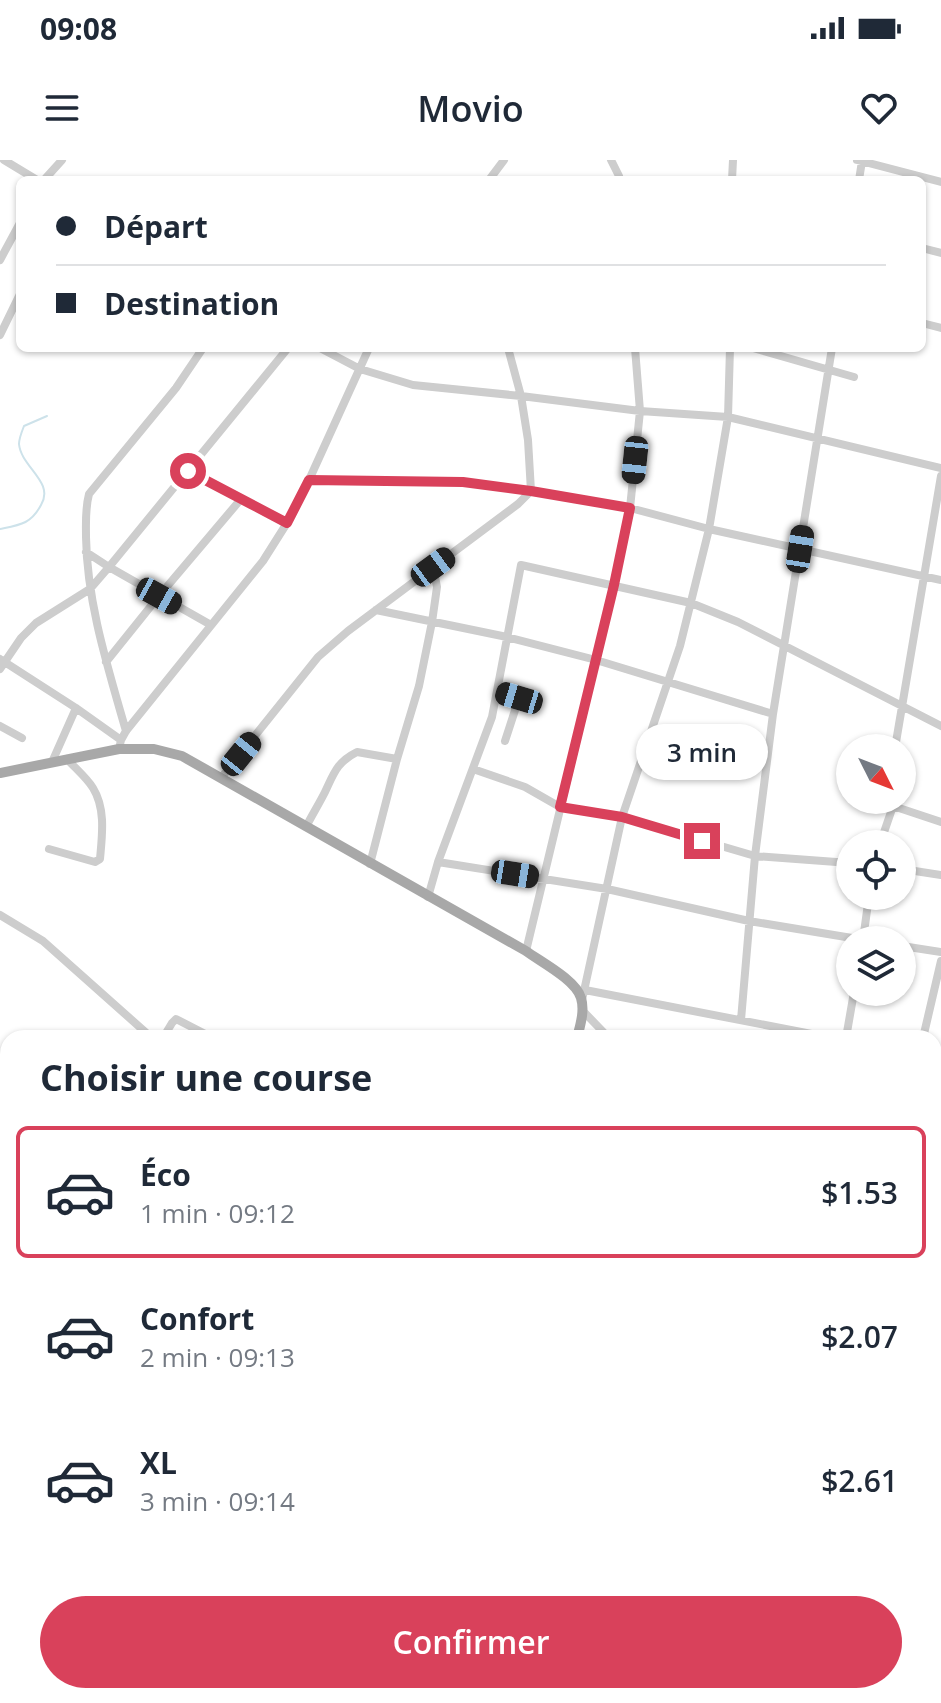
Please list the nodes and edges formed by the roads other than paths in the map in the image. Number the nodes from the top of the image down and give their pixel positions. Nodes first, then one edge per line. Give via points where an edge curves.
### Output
1 (4, 160) edge
2 (62, 160) edge
3 (859, 161) edge
4 (30, 176) edge
5 (48, 176) edge
6 (918, 176) edge
7 (16, 230) edge
8 (0, 260) edge
9 (16, 304) edge
10 (0, 335) edge
11 (200, 352) edge
12 (285, 352) edge
13 (328, 352) edge
14 (367, 352) edge
15 (509, 352) edge
16 (635, 352) edge
17 (730, 352) edge
18 (767, 352) edge
19 (831, 352) edge
20 (360, 369) junction
21 (829, 370) junction
22 (854, 377) dead end
23 (521, 396) junction
24 (640, 411) junction
25 (728, 417) junction
26 (817, 439) junction
27 (941, 468) edge
28 (188, 471) junction
29 (941, 476) edge
30 (309, 480) junction
31 (531, 491) junction
32 (241, 499) junction
33 (630, 508) junction
34 (287, 523) junction
35 (709, 529) junction
36 (800, 549) junction
37 (86, 552) junction
38 (109, 567) junction
39 (433, 567) junction
40 (924, 576) junction
41 (941, 580) edge
42 (614, 585) junction
43 (90, 589) junction
44 (159, 596) junction
45 (691, 603) junction
46 (376, 610) junction
47 (432, 622) junction
48 (211, 625) junction
49 (507, 637) junction
50 (784, 646) junction
51 (596, 660) junction
52 (106, 662) junction
53 (2, 664) edge
54 (668, 681) junction
55 (497, 691) junction
56 (519, 698) junction
57 (538, 704) dead end
58 (902, 706) junction
59 (76, 708) junction
60 (773, 714) junction
61 (0, 726) edge
62 (941, 726) edge
63 (126, 731) junction
64 (897, 734) edge
65 (22, 738) dead end
66 (505, 741) dead end
67 (120, 744) junction
68 (67, 759) junction
69 (397, 759) junction
70 (52, 762) junction
71 (473, 769) junction
72 (0, 773) edge
73 (221, 778) junction
74 (560, 807) junction
75 (916, 812) edge
76 (622, 817) junction
77 (941, 822) edge
78 (306, 827) junction
79 (49, 849) dead end
80 (755, 856) junction
81 (438, 862) junction
82 (836, 862) edge
83 (370, 864) junction
84 (916, 871) edge
85 (941, 875) edge
86 (543, 878) junction
87 (607, 889) junction
88 (428, 897) junction
89 (0, 915) edge
90 (749, 921) junction
91 (836, 935) edge
92 (916, 948) edge
93 (526, 951) junction
94 (941, 952) edge
95 (941, 961) edge
96 (583, 1000) junction
97 (852, 1006) edge
98 (741, 1020) junction
99 (143, 1030) edge
100 (168, 1030) edge
101 (197, 1030) edge
102 (578, 1030) edge
103 (604, 1030) edge
104 (792, 1030) edge
105 (847, 1030) edge
106 (925, 1030) edge

1 - 4 street
2 - 5 street
3 - 6 street
7 - 8 street
9 - 10 street
11 - 37 street via 89,494
12 - 28 street
13 - 20 street
14 - 20 street
15 - 23 street
16 - 24 street
17 - 25 street
18 - 21 street
19 - 21 street
20 - 23 street via 413,385
20 - 30 street
21 - 22 street
21 - 26 street
23 - 24 street
23 - 31 street
24 - 25 street
24 - 33 street
25 - 26 street
25 - 35 street
26 - 27 street
26 - 36 street
28 - 32 street
28 - 38 street
29 - 40 street
30 - 31 street via 463,482
30 - 34 street
31 - 33 street
31 - 39 street
32 - 34 street
32 - 44 street
33 - 35 street
33 - 42 street
34 - 48 street
35 - 36 street
35 - 45 street
36 - 40 street
36 - 50 street
37 - 38 street
37 - 43 street
38 - 43 street
38 - 44 street
39 - 46 street
39 - 47 street via 437,587
40 - 41 street
40 - 58 street
42 - 45 street
42 - 49 street via 521,565
42 - 51 street
43 - 52 street
43 - 53 street via 36,623
44 - 48 street
44 - 52 street
45 - 50 street
45 - 54 street
46 - 47 street
46 - 73 street via 318,657
47 - 49 street
47 - 69 street
48 - 63 street
49 - 51 street
49 - 55 street
50 - 58 street
50 - 60 street
51 - 54 street
51 - 74 street
52 - 63 street
53 - 59 street
54 - 60 street
54 - 76 street
55 - 56 street
55 - 71 street
56 - 57 street
56 - 66 street
58 - 62 street
58 - 64 street
59 - 67 street
59 - 70 street
60 - 80 street
61 - 65 street
63 - 67 street
67 - 68 main road
67 - 73 main road via 182,756
68 - 70 main road
68 - 79 street via 97,797 102,815 100,859
69 - 78 street via 357,752 344,760
69 - 83 street
70 - 72 main road
71 - 74 street via 525,787
71 - 81 street
73 - 78 main road
74 - 76 street
74 - 86 street
75 - 77 street
76 - 80 street
76 - 87 street
78 - 83 main road
80 - 82 street
80 - 90 street
81 - 86 street
81 - 88 street
83 - 88 main road
84 - 85 street
86 - 87 street
86 - 93 street
87 - 90 street
87 - 96 street
88 - 93 main road
89 - 99 street via 43,941
90 - 91 street
90 - 98 street
92 - 94 street
93 - 96 main road via 571,983
95 - 106 street
96 - 98 street
96 - 102 main road
96 - 103 street
97 - 105 street
98 - 104 street
100 - 101 street via 176,1019

